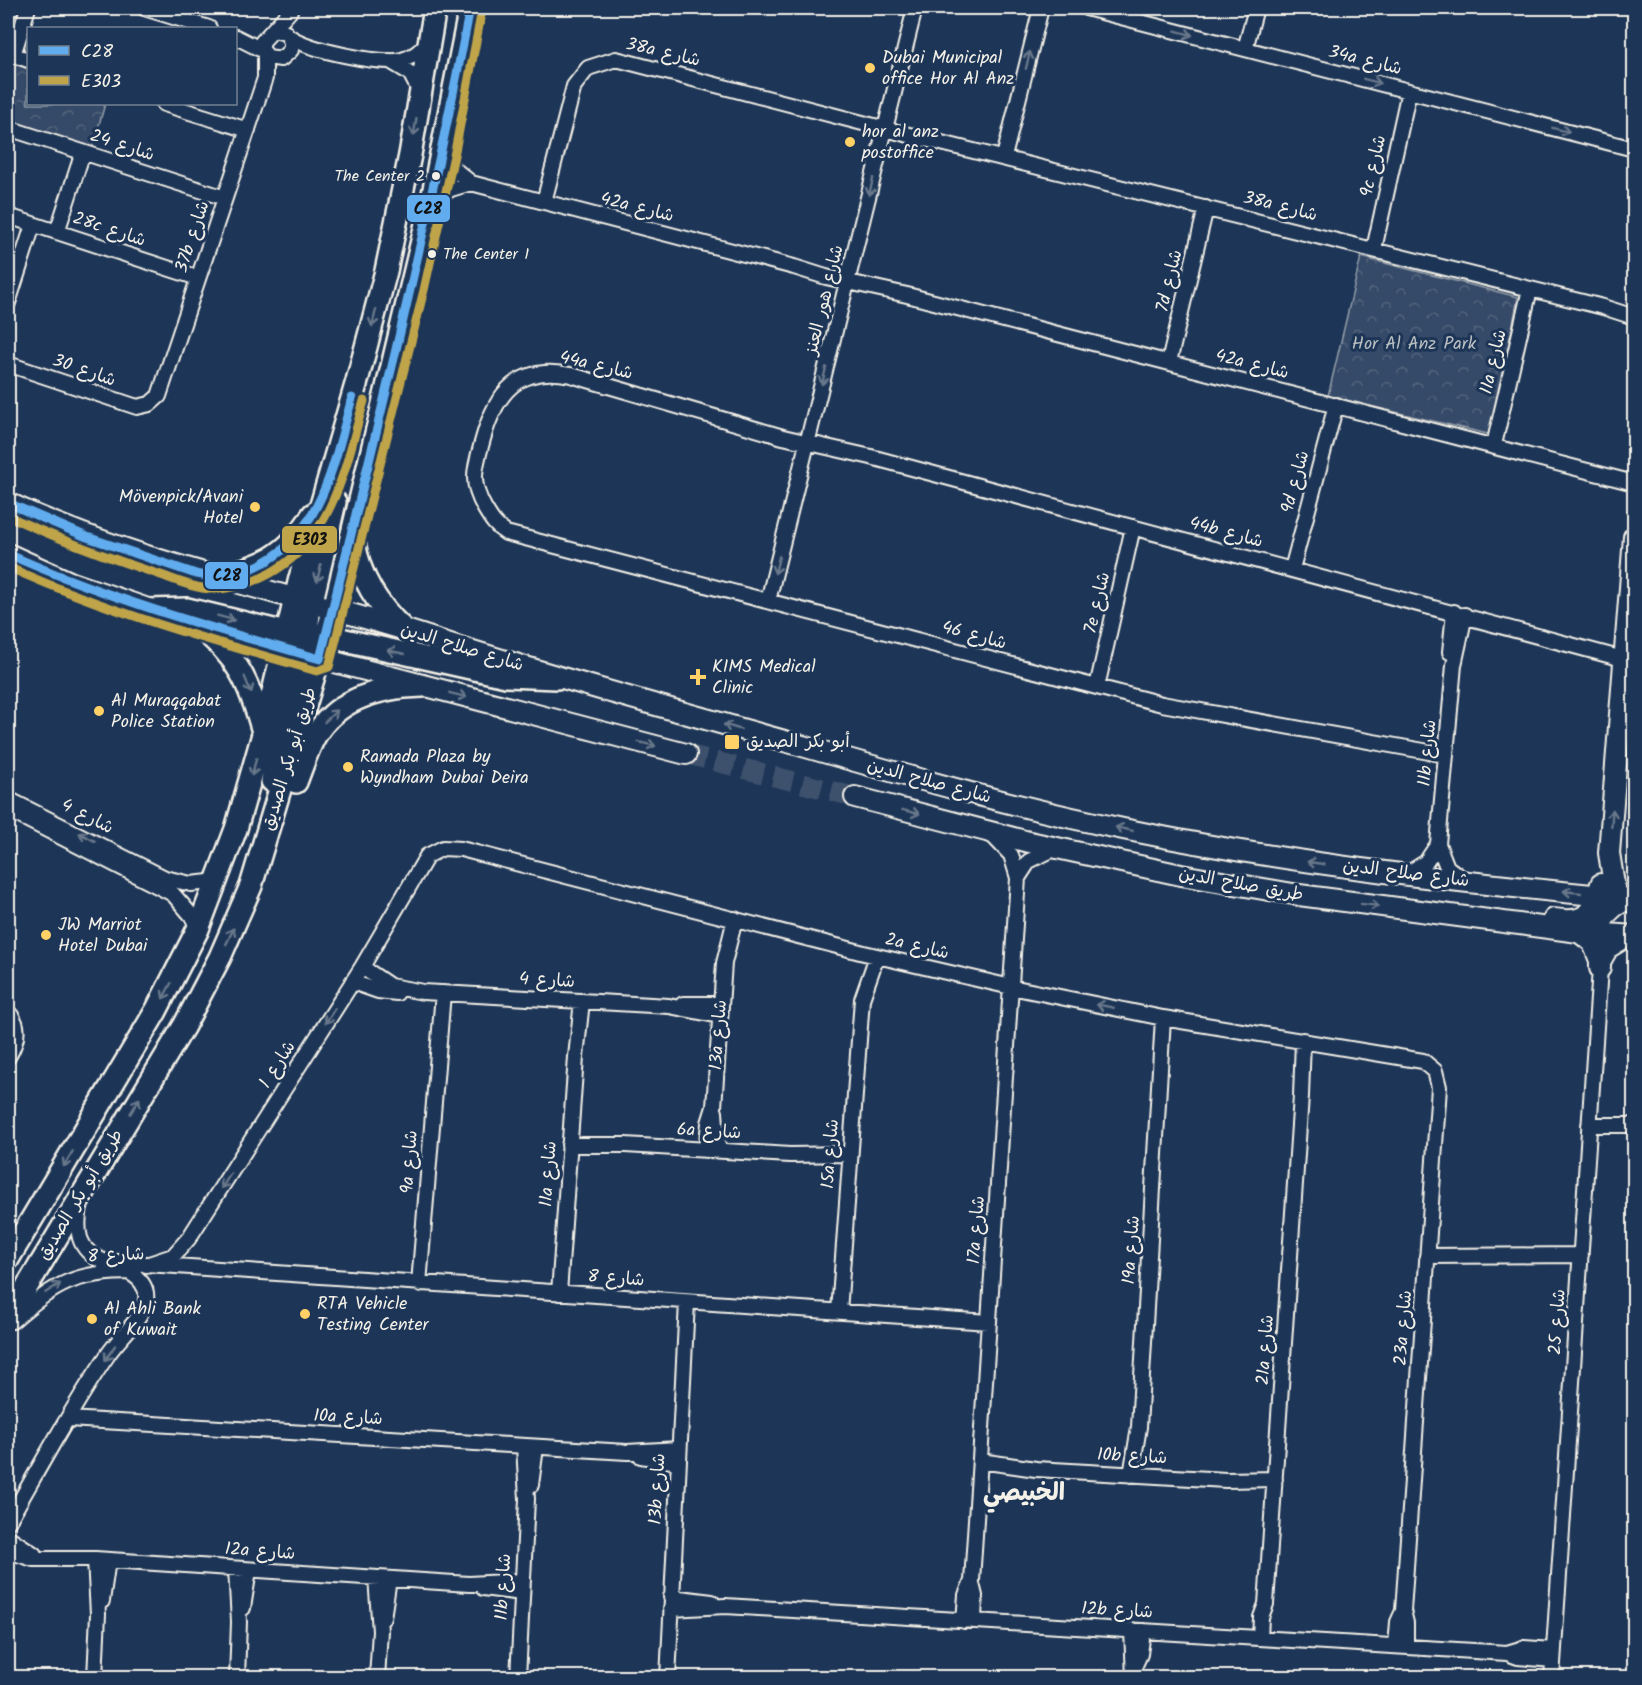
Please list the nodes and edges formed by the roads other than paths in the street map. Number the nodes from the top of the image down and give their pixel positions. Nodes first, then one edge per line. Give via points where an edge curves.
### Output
1 (28, 8) edge
2 (144, 8) edge
3 (435, 8) edge
4 (470, 8) edge
5 (915, 8) edge
6 (1041, 8) edge
7 (1086, 8) edge
8 (1256, 8) edge
9 (290, 9) edge
10 (207, 27) edge
11 (270, 32) junction
12 (289, 37) junction
13 (238, 38) edge
14 (430, 40) junction
15 (1245, 49) junction
16 (316, 50) junction
17 (263, 52) junction
18 (10, 54) edge
19 (285, 57) junction
20 (27, 60) edge
21 (390, 61) junction
22 (265, 78) junction
23 (1409, 91) junction
24 (421, 94) junction
25 (167, 105) edge
26 (886, 126) junction
27 (8, 128) edge
28 (248, 130) junction
29 (443, 148) junction
30 (1635, 149) edge
31 (83, 152) junction
32 (1004, 157) junction
33 (471, 183) junction
34 (225, 198) junction
35 (432, 199) junction
36 (544, 202) junction
37 (1206, 208) junction
38 (8, 216) edge
39 (398, 216) junction
40 (33, 225) junction
41 (57, 232) junction
42 (1374, 249) junction
43 (198, 278) junction
44 (848, 279) junction
45 (1530, 289) junction
46 (8, 303) edge
47 (1603, 307) junction
48 (1635, 310) edge
49 (405, 316) junction
50 (1635, 317) edge
51 (1170, 362) junction
52 (8, 364) edge
53 (150, 404) joint
54 (1336, 405) junction
55 (342, 432) junction
56 (808, 439) junction
57 (1494, 445) junction
58 (1588, 469) junction
59 (1635, 476) edge
60 (1635, 483) edge
61 (326, 486) junction
62 (8, 503) edge
63 (1133, 527) junction
64 (499, 529) joint
65 (353, 535) junction
66 (1635, 537) edge
67 (8, 554) edge
68 (1292, 569) junction
69 (212, 577) junction
70 (303, 601) junction
71 (768, 601) junction
72 (334, 609) junction
73 (148, 610) junction
74 (1459, 613) junction
75 (197, 626) junction
76 (404, 630) junction
77 (304, 644) junction
78 (1630, 657) edge
79 (557, 678) junction
80 (423, 686) junction
81 (1097, 687) junction
82 (263, 734) junction
83 (686, 754) tunnel mouth
84 (1446, 755) junction
85 (855, 797) tunnel mouth
86 (8, 799) edge
87 (8, 810) edge
88 (269, 826) junction
89 (984, 830) junction
90 (1438, 844) junction
91 (1057, 848) junction
92 (106, 853) junction
93 (422, 864) joint
94 (1407, 874) junction
95 (1018, 878) junction
96 (218, 881) junction
97 (1466, 881) junction
98 (1620, 897) edge
99 (1418, 911) junction
100 (729, 918) junction
101 (198, 929) junction
102 (1569, 931) junction
103 (1600, 934) junction
104 (1635, 936) edge
105 (871, 954) junction
106 (362, 967) junction
107 (1600, 968) junction
108 (352, 982) junction
109 (1011, 987) junction
110 (433, 993) junction
111 (577, 1001) junction
112 (721, 1010) junction
113 (8, 1012) edge
114 (1169, 1019) junction
115 (1308, 1041) junction
116 (9, 1054) edge
117 (1416, 1059) joint
118 (1590, 1120) junction
119 (1635, 1120) edge
120 (1635, 1125) edge
121 (570, 1140) junction
122 (712, 1150) junction
123 (848, 1160) junction
124 (82, 1193) junction
125 (1428, 1250) junction
126 (8, 1259) edge
127 (1580, 1260) junction
128 (146, 1265) junction
129 (128, 1272) junction
130 (242, 1273) junction
131 (419, 1284) junction
132 (559, 1293) junction
133 (687, 1302) junction
134 (839, 1312) junction
135 (8, 1318) edge
136 (989, 1322) junction
137 (8, 1325) edge
138 (68, 1419) junction
139 (530, 1446) junction
140 (678, 1455) junction
141 (979, 1467) junction
142 (1136, 1475) junction
143 (1274, 1484) junction
144 (8, 1522) edge
145 (8, 1537) edge
146 (8, 1551) edge
147 (48, 1558) junction
148 (101, 1560) junction
149 (242, 1569) junction
150 (383, 1578) junction
151 (522, 1587) junction
152 (671, 1603) junction
153 (969, 1621) junction
154 (1137, 1631) junction
155 (1265, 1638) junction
156 (1401, 1647) junction
157 (1553, 1655) junction
158 (1135, 1671) edge
159 (95, 1677) edge
160 (237, 1677) edge
161 (377, 1677) edge
162 (518, 1677) edge
163 (668, 1677) edge
164 (1552, 1677) edge

1 - 18 street
2 - 10 street
3 - 14 main road
4 - 29 main road, طريق أبو بكر الصديق
5 - 26 street, شارع هور العنز
32 -> 6 street
7 -> 15 street, 34a شارع
8 - 15 street
9 - 11 street
9 - 12 street
11 - 12 street via 282,31
11 - 13 street
11 - 17 street via 262,42
12 - 16 street
12 - 19 street via 292,46
13 - 17 street
14 - 21 street via 412,56
14 - 24 main road
15 -> 23 street, 34a شارع
16 - 19 street
16 - 21 street
17 - 19 street via 272,59
17 - 22 street, 37b شارع
18 - 20 street
19 - 22 street, 37b شارع
21 - 24 street via 410,73
22 - 28 street, 37b شارع
23 -> 30 street, 34a شارع
23 - 42 street, 9c شارع
24 -> 39 main road
25 - 28 street
26 - 32 street, 38a شارع
26 - 36 street, 38a شارع via 626,60 606,60 588,68 574,86
26 -> 44 street, شارع هور العنز
27 - 31 street, شارع 24
28 - 34 street, 37b شارع
29 - 33 street via 454,169
29 - 35 main road, طريق أبو بكر الصديق
31 - 34 street, شارع 24
31 - 41 street
32 - 37 street, 38a شارع
33 - 35 street
33 - 36 street, 42a شارع
34 - 43 street, 37b شارع
35 - 49 main road, طريق أبو بكر الصديق
36 - 44 street, 42a شارع
37 - 42 street, 38a شارع
37 - 51 street, 7d شارع
38 - 40 street, 28c شارع
39 - 49 main road via 403,248 391,300 396,312
39 -> 55 main road
40 - 41 street, 28c شارع
40 - 46 street
41 - 43 street, 28c شارع
42 - 45 street, 38a شارع
43 - 53 street, 37b شارع via 161,390
44 - 51 street, 42a شارع
44 -> 56 street, شارع هور العنز
45 - 47 street, 38a شارع
45 - 57 street, 11a شارع
47 - 48 street, 38a شارع
47 - 50 street, 38a شارع
49 - 65 main road, طريق أبو بكر الصديق
51 - 54 street, 42a شارع
52 - 53 street, شارع 30 via 130,405
54 - 57 street, 42a شارع
54 - 68 street, 9d شارع
55 - 61 main road
55 -> 70 main road via 335,501
56 - 63 street, 44b شارع
56 - 64 street, 44a شارع via 572,375 542,372 528,376 515,383 495,404 474,474 479,499
56 -> 71 street, شارع هور العنز
57 - 58 street, 42a شارع
58 - 59 street, 42a شارع
58 - 60 street, 42a شارع
61 - 69 main road via 303,529 279,555
61 - 70 main road
62 - 69 main road, شارع صلاح الدين via 98,541
63 - 68 street, 44b شارع
63 - 81 street, 7e شارع
64 - 71 street, شارع 46 via 513,536
65 - 72 main road, طريق أبو بكر الصديق
65 - 76 main road via 367,586
66 - 78 main road
67 - 73 main road
68 - 74 street, 44b شارع
69 - 70 main road, شارع صلاح الدين
70 - 72 main road, شارع صلاح الدين
70 - 77 main road
71 - 81 street, شارع 46
72 - 76 main road, شارع صلاح الدين
72 - 77 main road, طريق أبو بكر الصديق
73 - 75 main road
73 -> 77 main road via 188,609
74 - 78 street, 44b شارع
74 - 84 street, 11b شارع
75 - 77 main road
75 -> 82 main road via 214,638 241,671
76 - 79 main road, شارع صلاح الدين
79 -> 77 main road via 506,676
77 - 80 main road
77 - 82 main road, طريق أبو بكر الصديق
77 - 88 main road via 278,746
98 -> 78 main road via 1609,853
94 -> 79 main road, شارع صلاح الدين via 1268,856 1063,816
80 -> 83 main road
88 -> 80 main road via 292,792 314,737 335,712 367,694
81 - 84 street, شارع 46 via 1195,711
82 -> 96 main road, طريق أبو بكر الصديق
84 - 90 street, 11b شارع
85 -> 89 main road, طريق صلاح الدين
92 -> 86 street, شارع 4
87 - 92 street, شارع 4
124 -> 88 main road, طريق أبو بكر الصديق via 184,1026 220,957 251,886
89 - 91 main road, طريق صلاح الدين
89 - 95 street, 17a شارع via 1004,844
90 - 94 street via 1426,862
90 - 97 street via 1447,867
91 - 95 street via 1037,855
91 -> 99 main road, طريق صلاح الدين via 1240,886
92 - 96 street, شارع 4 via 177,882
92 - 101 street, شارع 4 via 173,894
93 - 100 street, 2a شارع via 435,851 452,847
93 - 106 street, شارع 1
94 - 97 main road, شارع صلاح الدين
95 - 109 street, 17a شارع
96 - 101 main road, طريق أبو بكر الصديق
98 -> 97 main road, شارع صلاح الدين
98 - 99 main road via 1595,904 1585,916 1569,921 1454,906
98 - 103 main road via 1606,913
99 - 102 main road, طريق صلاح الدين
100 - 105 street, 2a شارع
100 - 112 street, 13a شارع
101 -> 126 main road, طريق أبو بكر الصديق via 156,1011
102 - 103 main road, طريق صلاح الدين
102 - 107 street via 1590,944
103 - 104 main road, طريق صلاح الدين
103 - 107 main road
104 - 107 street via 1610,950
105 - 109 street, 2a شارع
105 - 123 street, 15a شارع via 860,978 862,999
106 - 108 street, شارع 1
106 - 110 street, شارع 4 via 390,986
107 - 118 street, شارع 25
108 - 110 street, شارع 4 via 385,992
108 -> 128 street, شارع 1 via 182,1248 161,1262
114 -> 109 street, 2a شارع
109 - 136 street, 17a شارع
110 - 111 street, شارع 4
110 - 131 street, 9a شارع via 437,1042
111 - 112 street, شارع 4
111 - 121 street, 11a شارع
112 - 122 street, 13a شارع
113 - 116 street via 17,1034
114 - 115 street, 2a شارع
114 - 142 street, 19a شارع via 1161,1074
115 - 117 street, 2a شارع
115 - 143 street, 21a شارع
117 - 125 street, 23a شارع via 1430,1065 1438,1079
118 - 119 street
118 - 120 street
118 - 127 street, شارع 25
121 - 122 street, 6a شارع
121 - 132 street, 11a شارع
122 - 123 street, 6a شارع
123 - 134 street, 15a شارع
124 - 128 street, شارع 8 via 77,1231 86,1250 103,1261
124 - 135 main road, طريق أبو بكر الصديق
125 - 127 street via 1536,1261
125 - 156 street, 23a شارع via 1403,1611 1407,1623
127 - 157 street, شارع 25
128 - 130 street, شارع 8
129 - 130 street, شارع 8
137 -> 129 street, شارع 8 via 47,1291 68,1280
129 -> 138 street via 144,1286 143,1308
130 - 131 street, شارع 8
131 - 132 street, شارع 8
132 - 133 street, شارع 8
133 - 134 street, شارع 8
133 - 140 street, 13b شارع
134 - 136 street, شارع 8
136 - 141 street, 17a شارع
138 - 139 street, 10a شارع
138 - 144 street
139 - 140 street, 10a شارع
139 - 151 street, 11b شارع
140 - 152 street, 13b شارع
141 - 142 street, 10b شارع
141 - 153 street, 17a شارع via 972,1584 975,1596
142 - 143 street, 10b شارع
143 - 155 street, 21a شارع via 1266,1606 1270,1617
145 - 147 street, 12a شارع via 27,1551
146 - 147 street, 12a شارع via 26,1558
147 - 148 street, 12a شارع
148 - 149 street, 12a شارع
148 - 159 street
149 - 150 street, 12a شارع
149 - 160 street
150 - 151 street, 12a شارع
150 - 161 street
151 - 162 street, 11b شارع
152 - 153 street, 12b شارع
152 - 163 street, 13b شارع
153 - 154 street, 12b شارع
154 - 155 street, 12b شارع
154 - 158 street via 1140,1654
155 - 156 street, 12b شارع
156 - 157 street, 12b شارع via 1507,1653 1524,1648
157 - 164 street, شارع 25

